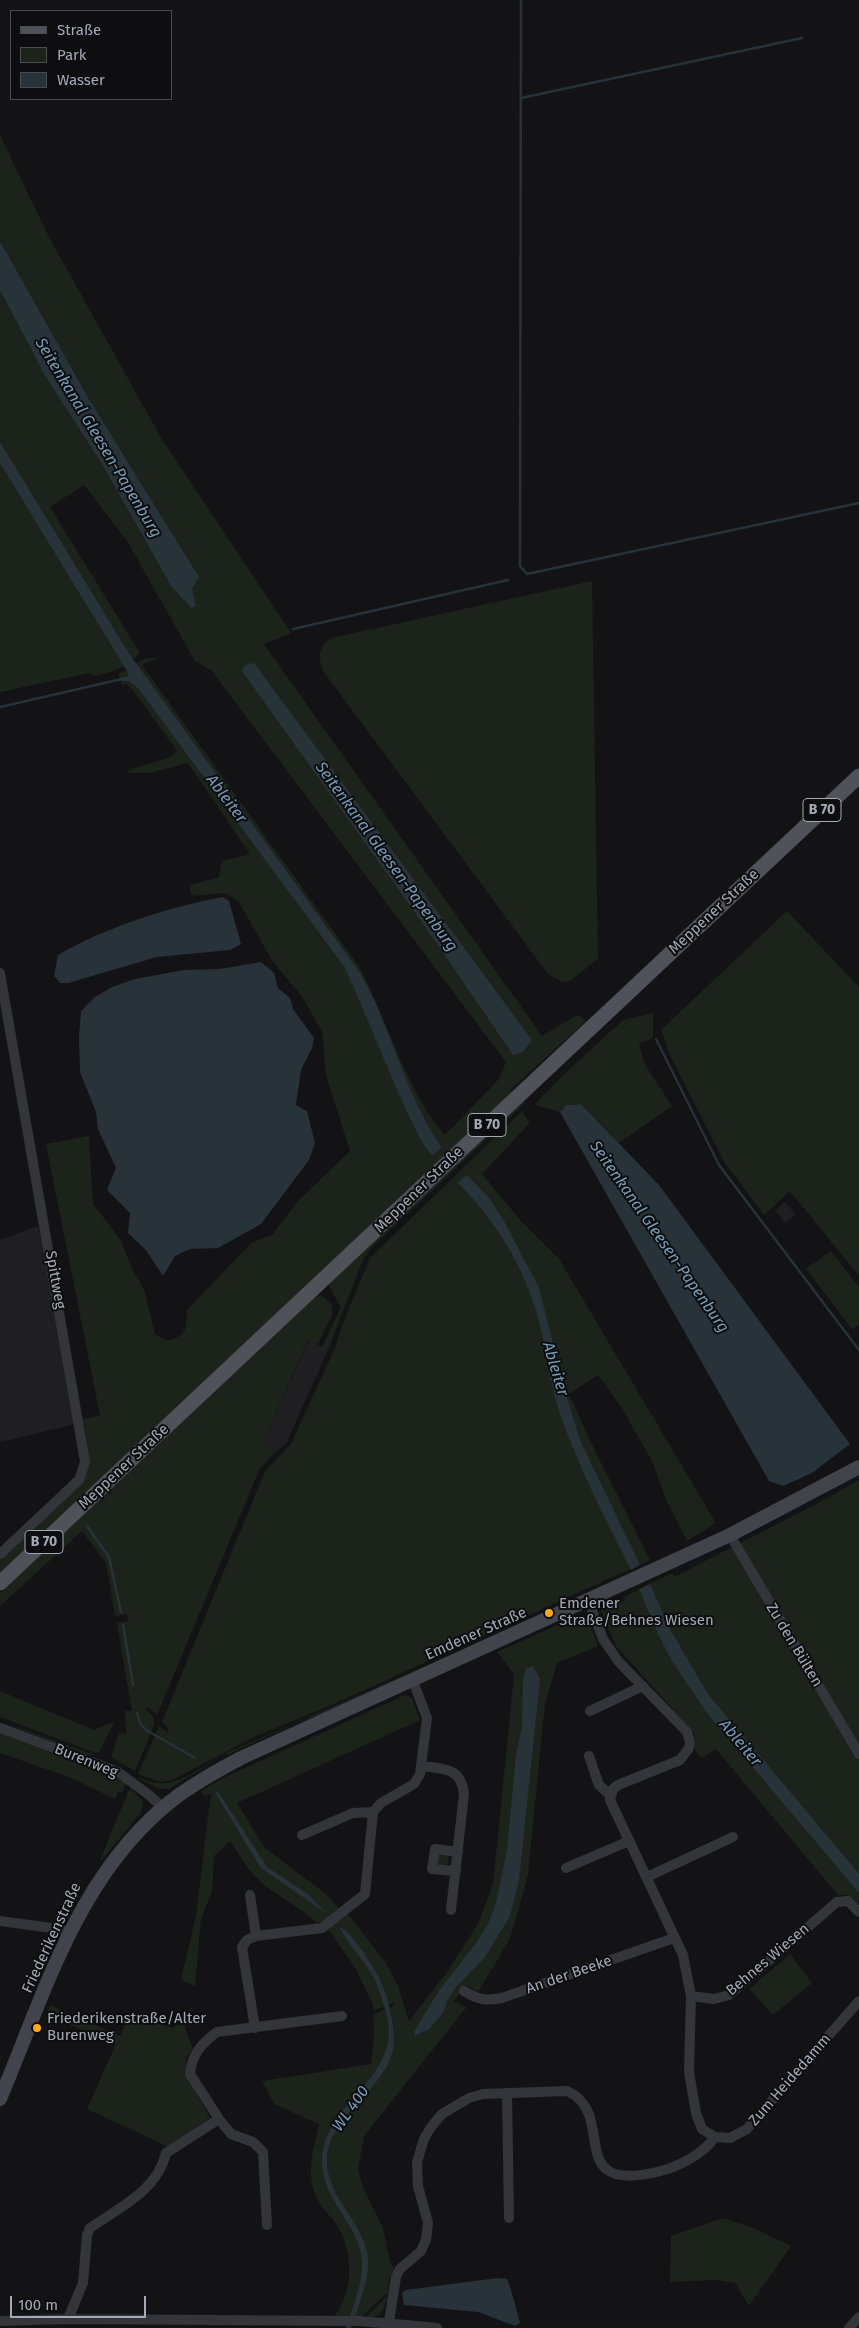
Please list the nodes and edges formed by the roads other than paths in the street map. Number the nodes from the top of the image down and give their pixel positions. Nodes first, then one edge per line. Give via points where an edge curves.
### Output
1 (859, 776) edge
2 (0, 973) edge
3 (859, 1466) edge
4 (730, 1535) junction
5 (0, 1554) edge
6 (0, 1583) edge
7 (588, 1600) junction
8 (413, 1681) junction
9 (643, 1686) junction
10 (590, 1711) dead end
11 (0, 1728) edge
12 (859, 1754) edge
13 (589, 1756) dead end
14 (421, 1766) junction
15 (610, 1795) junction
16 (163, 1808) junction
17 (373, 1812) junction
18 (302, 1835) dead end
19 (733, 1838) dead end
20 (629, 1841) junction
21 (458, 1852) junction
22 (566, 1868) dead end
23 (456, 1871) junction
24 (647, 1876) junction
25 (250, 1895) dead end
26 (451, 1910) dead end
27 (859, 1912) edge
28 (0, 1921) edge
29 (70, 1933) junction
30 (256, 1936) junction
31 (674, 1938) junction
32 (464, 1992) dead end
33 (691, 1996) junction
34 (859, 2001) edge
35 (342, 2016) dead end
36 (255, 2028) junction
37 (1, 2093) edge
38 (507, 2093) junction
39 (219, 2119) junction
40 (715, 2137) junction
41 (509, 2218) dead end
42 (267, 2226) dead end
43 (859, 2317) edge
44 (68, 2319) junction
45 (0, 2321) edge
46 (390, 2322) junction
47 (43, 2325) edge
48 (417, 2327) edge
49 (437, 2328) edge
50 (849, 2328) edge

1 - 6 main road, Meppener Straße / B 70
2 - 5 street, Spittweg via 85,1462 79,1480
3 - 4 street, Emdener Straße
4 - 7 street, Emdener Straße
4 - 12 street, Zu den Bülten
7 - 8 street, Emdener Straße
7 - 9 street via 603,1639 618,1661
8 - 14 street via 427,1718
8 - 16 street, Emdener Straße via 242,1758 205,1777
9 - 10 street
9 - 15 street via 687,1732 689,1748 680,1760 618,1785
11 - 16 street, Burenweg via 118,1772
13 - 15 street via 599,1785
14 - 17 street via 414,1784 381,1803
14 - 21 street via 454,1772 462,1782 464,1794
15 - 20 street via 611,1805
16 - 29 street, Friederikenstraße via 112,1860
17 - 18 street via 353,1813
17 - 30 street via 365,1894 322,1928
19 - 24 street
20 - 22 street
20 - 24 street
21 - 23 street
21 - 23 street via 435,1849 432,1869
23 - 26 street
24 - 31 street
25 - 30 street
27 - 33 street, Behnes Wiesen via 848,1901 837,1902 729,1995 714,1999
28 - 29 street via 59,1928
29 - 37 street, Friederikenstraße
30 - 36 street via 242,1947
31 - 32 street, An der Beeke via 502,1998 487,2001
31 - 33 street via 685,1962
33 - 40 street via 689,2072 698,2122 702,2129
34 - 40 street, Zum Heidedamm via 748,2129 730,2138
35 - 36 street
36 - 39 street via 217,2032 203,2043 192,2059 190,2074
38 - 40 street via 557,2090 576,2095 587,2108 598,2159 610,2173 619,2176 670,2169 708,2147
38 - 41 street
38 - 46 street via 483,2094 459,2102 442,2114 424,2139 417,2174 428,2230 421,2251 400,2269 396,2277
39 - 42 street via 231,2134 253,2142 263,2152
39 - 44 street via 166,2153 163,2165 148,2188 90,2228 83,2283
43 - 50 street
44 - 46 street
44 - 47 street
45 - 47 street
46 - 48 street
48 - 49 street

